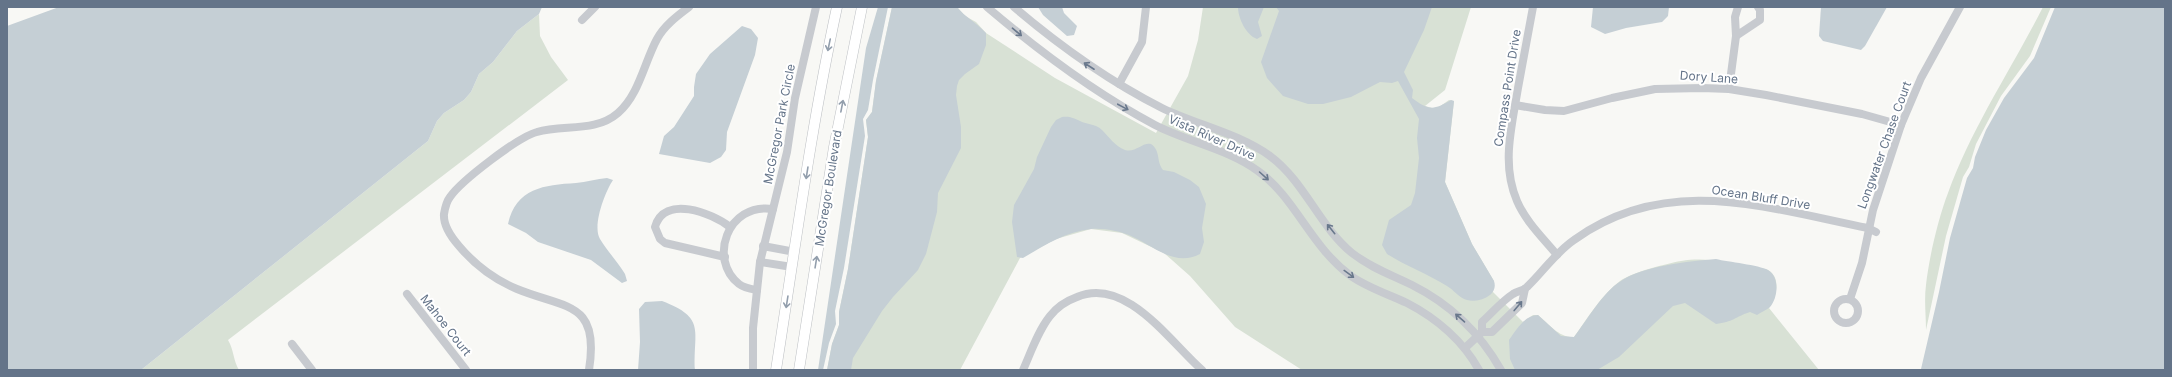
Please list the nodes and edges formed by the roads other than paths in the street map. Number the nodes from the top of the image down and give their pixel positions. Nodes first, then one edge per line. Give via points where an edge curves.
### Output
1 (595, 7) edge
2 (689, 7) edge
3 (816, 7) edge
4 (837, 7) edge
5 (862, 7) edge
6 (987, 7) edge
7 (1146, 7) edge
8 (1533, 7) edge
9 (1738, 7) edge
10 (1758, 7) edge
11 (1960, 7) edge
12 (1019, 9) edge
13 (582, 20) dead end
14 (1736, 36) junction
15 (1119, 84) junction
16 (1729, 89) junction
17 (1515, 105) junction
18 (1901, 125) junction
19 (773, 209) junction
20 (730, 227) junction
21 (1872, 230) junction
22 (764, 246) junction
23 (795, 252) junction
24 (1557, 255) junction
25 (725, 257) junction
26 (760, 262) junction
27 (792, 267) junction
28 (1526, 289) junction
29 (757, 290) junction
30 (407, 294) dead end
31 (1850, 299) dead end
32 (1498, 308) junction
33 (1507, 317) junction
34 (1480, 334) junction
35 (292, 344) dead end
36 (1465, 348) junction
37 (312, 370) edge
38 (466, 370) edge
39 (589, 370) edge
40 (753, 370) edge
41 (776, 370) edge
42 (799, 370) edge
43 (1023, 370) edge
44 (1202, 370) edge
45 (1479, 370) edge
46 (1501, 370) edge

1 - 13 street
2 - 39 street via 669,24 657,39 631,98 617,114 600,123 546,130 527,136 459,187 445,207 444,217 452,237 480,267 517,289 568,306 582,319 591,335
3 - 19 street, McGregor Park Circle
4 -> 23 main road, McGregor Boulevard
42 -> 5 main road, McGregor Boulevard via 834,147
6 -> 36 street, Vista River Drive via 1044,55 1115,103 1164,129 1258,171 1284,198 1319,246 1338,266 1361,282 1430,317
7 - 15 street via 1142,42
8 - 17 street, Compass Point Drive
9 - 14 street via 1735,17
10 - 14 street via 1760,20
11 - 18 street, Longwater Chase Court via 1921,78
15 -> 12 street, Vista River Drive via 1071,54
14 - 16 street
34 -> 15 street, Vista River Drive via 1431,295 1375,268 1352,253 1288,173 1270,157 1247,142 1163,108
16 - 17 street, Dory Lane via 1655,89 1564,111
16 - 18 street, Dory Lane via 1862,114
17 - 24 street, Compass Point Drive via 1508,150 1511,182 1526,218
18 - 21 street, Longwater Chase Court via 1880,186
19 - 20 street via 752,209 739,217
19 - 22 street, McGregor Park Circle
20 - 25 street via 725,242
20 - 25 street via 708,214 677,208 660,215 655,227 660,239 665,243
21 - 24 street, Ocean Bluff Drive via 1746,204 1716,200 1681,200 1645,207 1607,221 1575,239
21 - 31 street, Longwater Chase Court
22 - 23 street
22 - 26 street, McGregor Park Circle
23 - 27 main road, McGregor Boulevard
24 - 28 street, Ocean Bluff Drive
25 - 29 street via 732,277 744,287
26 - 27 street
26 - 29 street, McGregor Park Circle
27 -> 41 main road, McGregor Boulevard
28 - 32 street, Ocean Bluff Drive via 1513,294
33 -> 28 street, Ocean Bluff Drive via 1522,303
29 - 40 street, McGregor Park Circle
30 - 38 street, Mahoe Court
32 - 33 street
32 - 34 street, Ocean Bluff Drive via 1482,322
33 - 34 street, Ocean Bluff Drive via 1492,332
34 - 36 street
34 - 46 street, Vista River Drive
35 - 37 street
36 - 45 street, Vista River Drive
43 - 44 street via 1044,324 1055,310 1080,296 1101,293 1130,302

